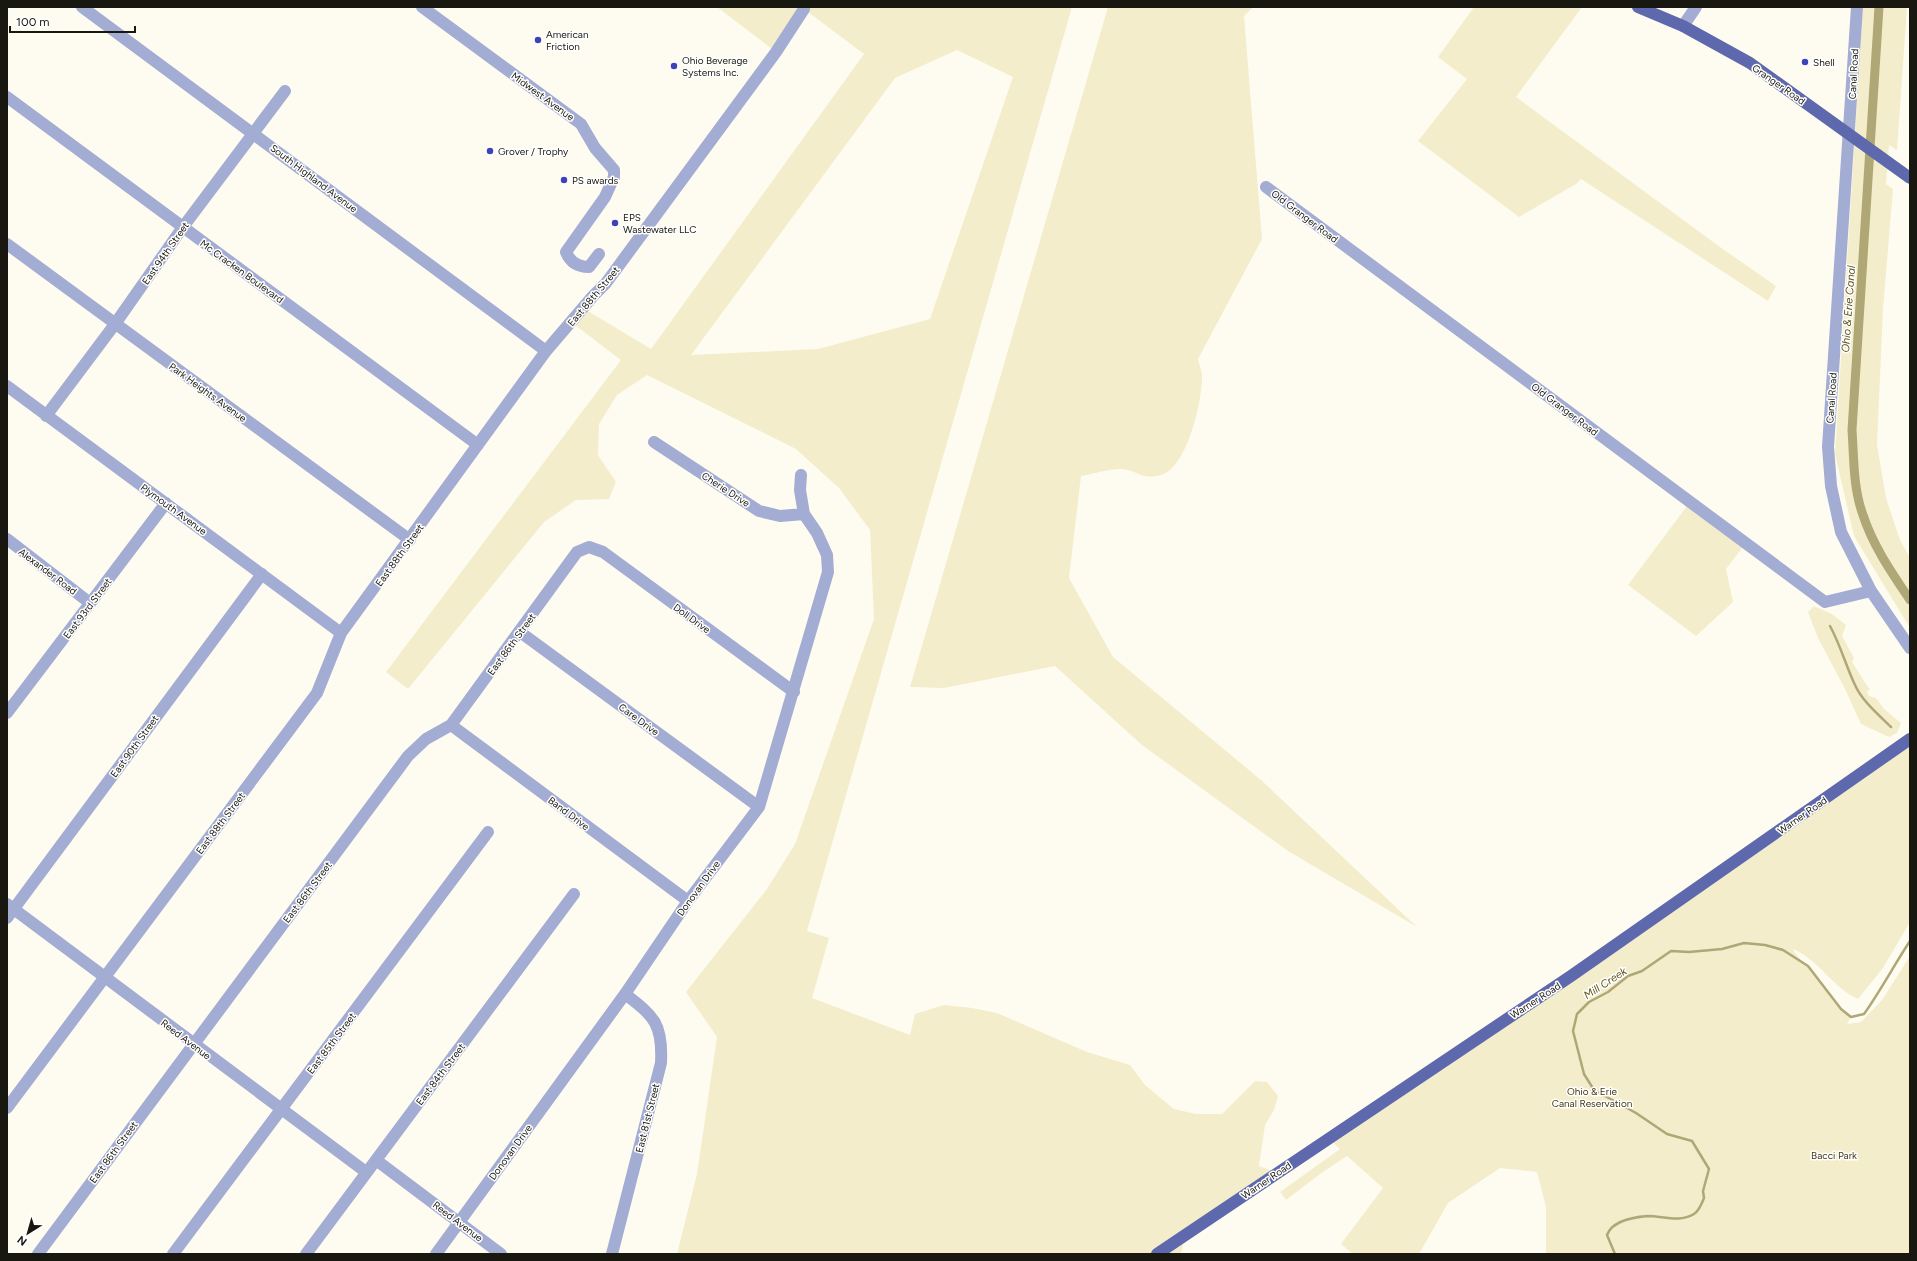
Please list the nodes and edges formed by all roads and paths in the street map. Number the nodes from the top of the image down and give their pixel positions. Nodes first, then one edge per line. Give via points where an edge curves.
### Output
1 (82, 7) edge
2 (422, 7) edge
3 (1638, 7) edge
4 (1696, 7) edge
5 (1857, 7) edge
6 (804, 9) dead end
7 (1684, 26) junction
8 (285, 91) dead end
9 (7, 98) edge
10 (254, 133) junction
11 (1850, 134) junction
12 (1910, 178) edge
13 (1266, 187) dead end
14 (183, 227) junction
15 (7, 244) edge
16 (599, 254) dead end
17 (115, 324) junction
18 (546, 351) junction
19 (7, 386) edge
20 (46, 416) junction
21 (654, 442) dead end
22 (478, 445) junction
23 (801, 475) dead end
24 (166, 503) junction
25 (804, 514) junction
26 (7, 539) edge
27 (410, 540) junction
28 (589, 546) joint
29 (262, 574) junction
30 (1871, 590) junction
31 (90, 603) junction
32 (520, 632) junction
33 (341, 633) junction
34 (1910, 648) edge
35 (794, 692) junction
36 (9, 705) edge
37 (451, 725) junction
38 (1910, 740) edge
39 (759, 807) junction
40 (488, 832) dead end
41 (574, 894) dead end
42 (688, 901) junction
43 (9, 910) edge
44 (104, 977) junction
45 (625, 994) junction
46 (193, 1044) junction
47 (7, 1108) edge
48 (280, 1110) junction
49 (376, 1160) junction
50 (366, 1172) junction
51 (459, 1222) junction
52 (38, 1254) edge
53 (173, 1254) edge
54 (306, 1254) edge
55 (436, 1254) edge
56 (501, 1254) edge
57 (612, 1254) edge
58 (1157, 1254) edge

1 - 10 street, South Highland Avenue
2 - 16 street, Midwest Avenue via 580,124 595,148 614,170 614,177 605,197 566,252 569,259 581,267 589,267
3 - 7 main road, Granger Road
4 - 7 street
5 - 11 street, Canal Road
6 - 18 street, East 88th Street via 776,52 606,283
7 - 11 main road, Granger Road via 1750,63
8 - 10 street, East 94th Street
9 - 14 street, Mc Cracken Boulevard
10 - 14 street, East 94th Street
10 - 18 street, South Highland Avenue
11 - 12 main road, Granger Road
11 - 30 street, Canal Road via 1828,446 1831,486 1841,532
13 - 30 street, Old Granger Road via 1825,602
14 - 17 street, East 94th Street
14 - 22 street, Mc Cracken Boulevard
15 - 17 street, Park Heights Avenue
17 - 20 street, East 94th Street
17 - 27 street, Park Heights Avenue
18 - 22 street, East 88th Street
19 - 20 street, Plymouth Avenue
20 - 24 street, Plymouth Avenue
21 - 25 street, Cherie Drive via 759,511 780,516
22 - 27 street, East 88th Street
23 - 25 street, Donovan Drive via 800,490
24 - 29 street, Plymouth Avenue
24 - 31 street, East 93rd Street
25 - 35 street, Donovan Drive via 817,532 827,556 828,572
26 - 31 street, Alexander Road
27 - 33 street, East 88th Street
28 - 32 street, East 86th Street via 577,552
28 - 35 street, Doll Drive via 602,552
29 - 33 street, Plymouth Avenue
29 - 43 street, East 90th Street
30 - 34 street, Canal Road
31 - 36 street, East 93rd Street
32 - 37 street, East 86th Street
32 - 39 street, Care Drive
33 - 44 street, East 88th Street via 317,693
35 - 39 street, Donovan Drive
37 - 42 street, Band Drive
37 - 46 street, East 86th Street via 426,739 408,756
38 - 58 main road, Warner Road via 1571,976
39 - 42 street, Donovan Drive
40 - 48 street, East 85th Street
41 - 49 street, East 84th Street
42 - 45 street, Donovan Drive
43 - 44 street, Reed Avenue
44 - 46 street, Reed Avenue
44 - 47 street, East 88th Street
45 - 51 street, Donovan Drive
45 - 57 street, East 81st Street via 647,1011 658,1027 662,1043 661,1056
46 - 48 street, Reed Avenue
46 - 52 street, East 86th Street
48 - 50 street, Reed Avenue
48 - 53 street, East 85th Street
49 - 50 street, East 84th Street
49 - 51 street, Reed Avenue
50 - 54 street, East 84th Street
51 - 55 street, Donovan Drive
51 - 56 street, Reed Avenue

